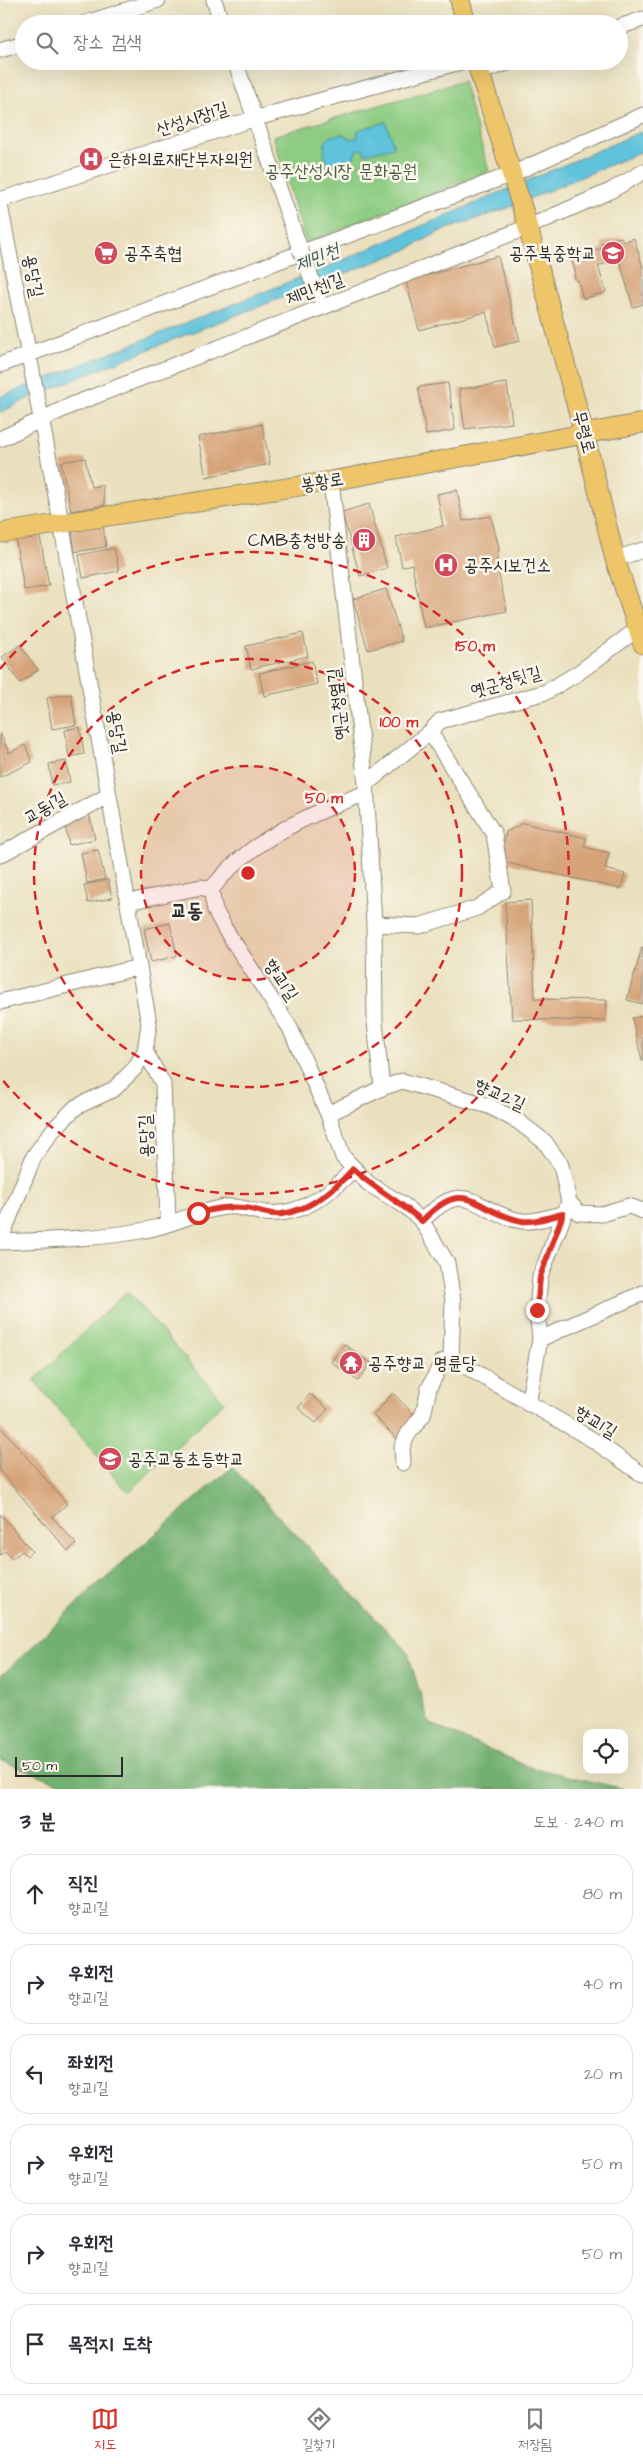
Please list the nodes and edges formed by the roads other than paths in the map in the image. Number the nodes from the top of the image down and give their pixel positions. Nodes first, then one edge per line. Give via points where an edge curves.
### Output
1 (158, 0) edge
2 (214, 0) edge
3 (460, 0) edge
4 (112, 15) edge
5 (219, 15) edge
6 (464, 15) edge
7 (643, 19) edge
8 (628, 24) edge
9 (15, 46) edge
10 (0, 50) edge
11 (237, 70) edge
12 (453, 70) edge
13 (475, 70) edge
14 (643, 115) edge
15 (253, 119) junction
16 (643, 172) edge
17 (513, 177) junction
18 (643, 186) edge
19 (610, 191) junction
20 (0, 200) edge
21 (0, 204) edge
22 (527, 224) junction
23 (320, 300) junction
24 (28, 354) junction
25 (0, 365) edge
26 (40, 419) junction
27 (643, 423) edge
28 (584, 433) junction
29 (0, 439) edge
30 (331, 481) junction
31 (61, 522) junction
32 (0, 533) edge
33 (643, 550) edge
34 (615, 559) junction
35 (641, 636) edge
36 (430, 732) junction
37 (366, 788) junction
38 (109, 795) junction
39 (0, 855) edge
40 (211, 890) junction
41 (128, 902) junction
42 (374, 924) junction
43 (139, 967) junction
44 (0, 1002) edge
45 (145, 1051) junction
46 (382, 1088) junction
47 (328, 1114) junction
48 (353, 1169) junction
49 (566, 1208) junction
50 (643, 1211) edge
51 (422, 1221) junction
52 (168, 1223) junction
53 (0, 1241) edge
54 (643, 1293) edge
55 (540, 1339) junction
56 (451, 1358) junction
57 (528, 1404) junction
58 (403, 1463) dead end
59 (643, 1475) edge

1 - 4 street
2 - 5 street
3 - 6 main road
7 - 8 street
9 - 10 street
11 - 15 street, 산성시장1길
12 - 15 street, 산성시장1길
13 - 17 main road
14 - 17 street
15 - 20 street, 산성시장1길
15 - 23 street, 산성시장1길, bridge
16 - 19 street, 제민천1길
17 - 22 main road, 무령로
17 - 24 street
18 - 19 street
19 - 22 street, 제민천1길
21 - 24 street, 용당길
22 - 23 street, 제민천1길
22 - 28 main road, 무령로
23 - 26 street, 제민천1길
24 - 25 street
24 - 26 street, 용당길
26 - 29 street, 제민천1길
26 - 31 street, 용당길
27 - 28 main road, 봉황로
28 - 30 main road, 봉황로
28 - 34 main road, 무령로
30 - 31 main road, 봉황로
30 - 37 street, 옛군청옆길
31 - 32 main road, 봉황로
31 - 38 street, 용당길
33 - 34 street
34 - 35 main road, 무령로
35 - 36 street, 옛군청뒷길 via 546,692 465,712 440,721
36 - 37 street, 옛군청뒷길
36 - 42 street via 494,834 503,891 478,908 419,926
37 - 40 street, 옛군청뒷길 via 266,840 221,876
37 - 42 street, 옛군청옆길
38 - 39 street, 교동1길
38 - 41 street, 용당길
40 - 41 street via 201,887
40 - 47 street, 향교1길 via 215,910 225,929 290,1028
41 - 43 street, 용당길
42 - 46 street, 옛군청옆길 via 376,1022
43 - 44 street
43 - 45 street, 용당길 via 150,1024
45 - 52 street, 용당길 via 163,1084
45 - 53 street, 용당길 via 135,1068 114,1089 76,1107 53,1130 34,1156
46 - 47 street, 향교2길
46 - 49 street, 향교2길 via 402,1081 489,1106 519,1122 545,1142 561,1165
47 - 48 street, 향교1길 via 342,1157
48 - 51 street, 향교1길
48 - 52 street via 337,1187 310,1204 282,1214 223,1207
49 - 50 street via 579,1213 602,1214 629,1206
49 - 51 street via 524,1222 463,1197 449,1199
49 - 55 street via 540,1277 537,1310
51 - 56 street, 향교1길 via 447,1263 452,1301
52 - 53 street via 141,1231
54 - 55 street
55 - 57 street
56 - 57 street, 향교1길
56 - 58 street via 442,1362 429,1388 423,1415 402,1448
57 - 59 street, 향교1길 via 592,1440

